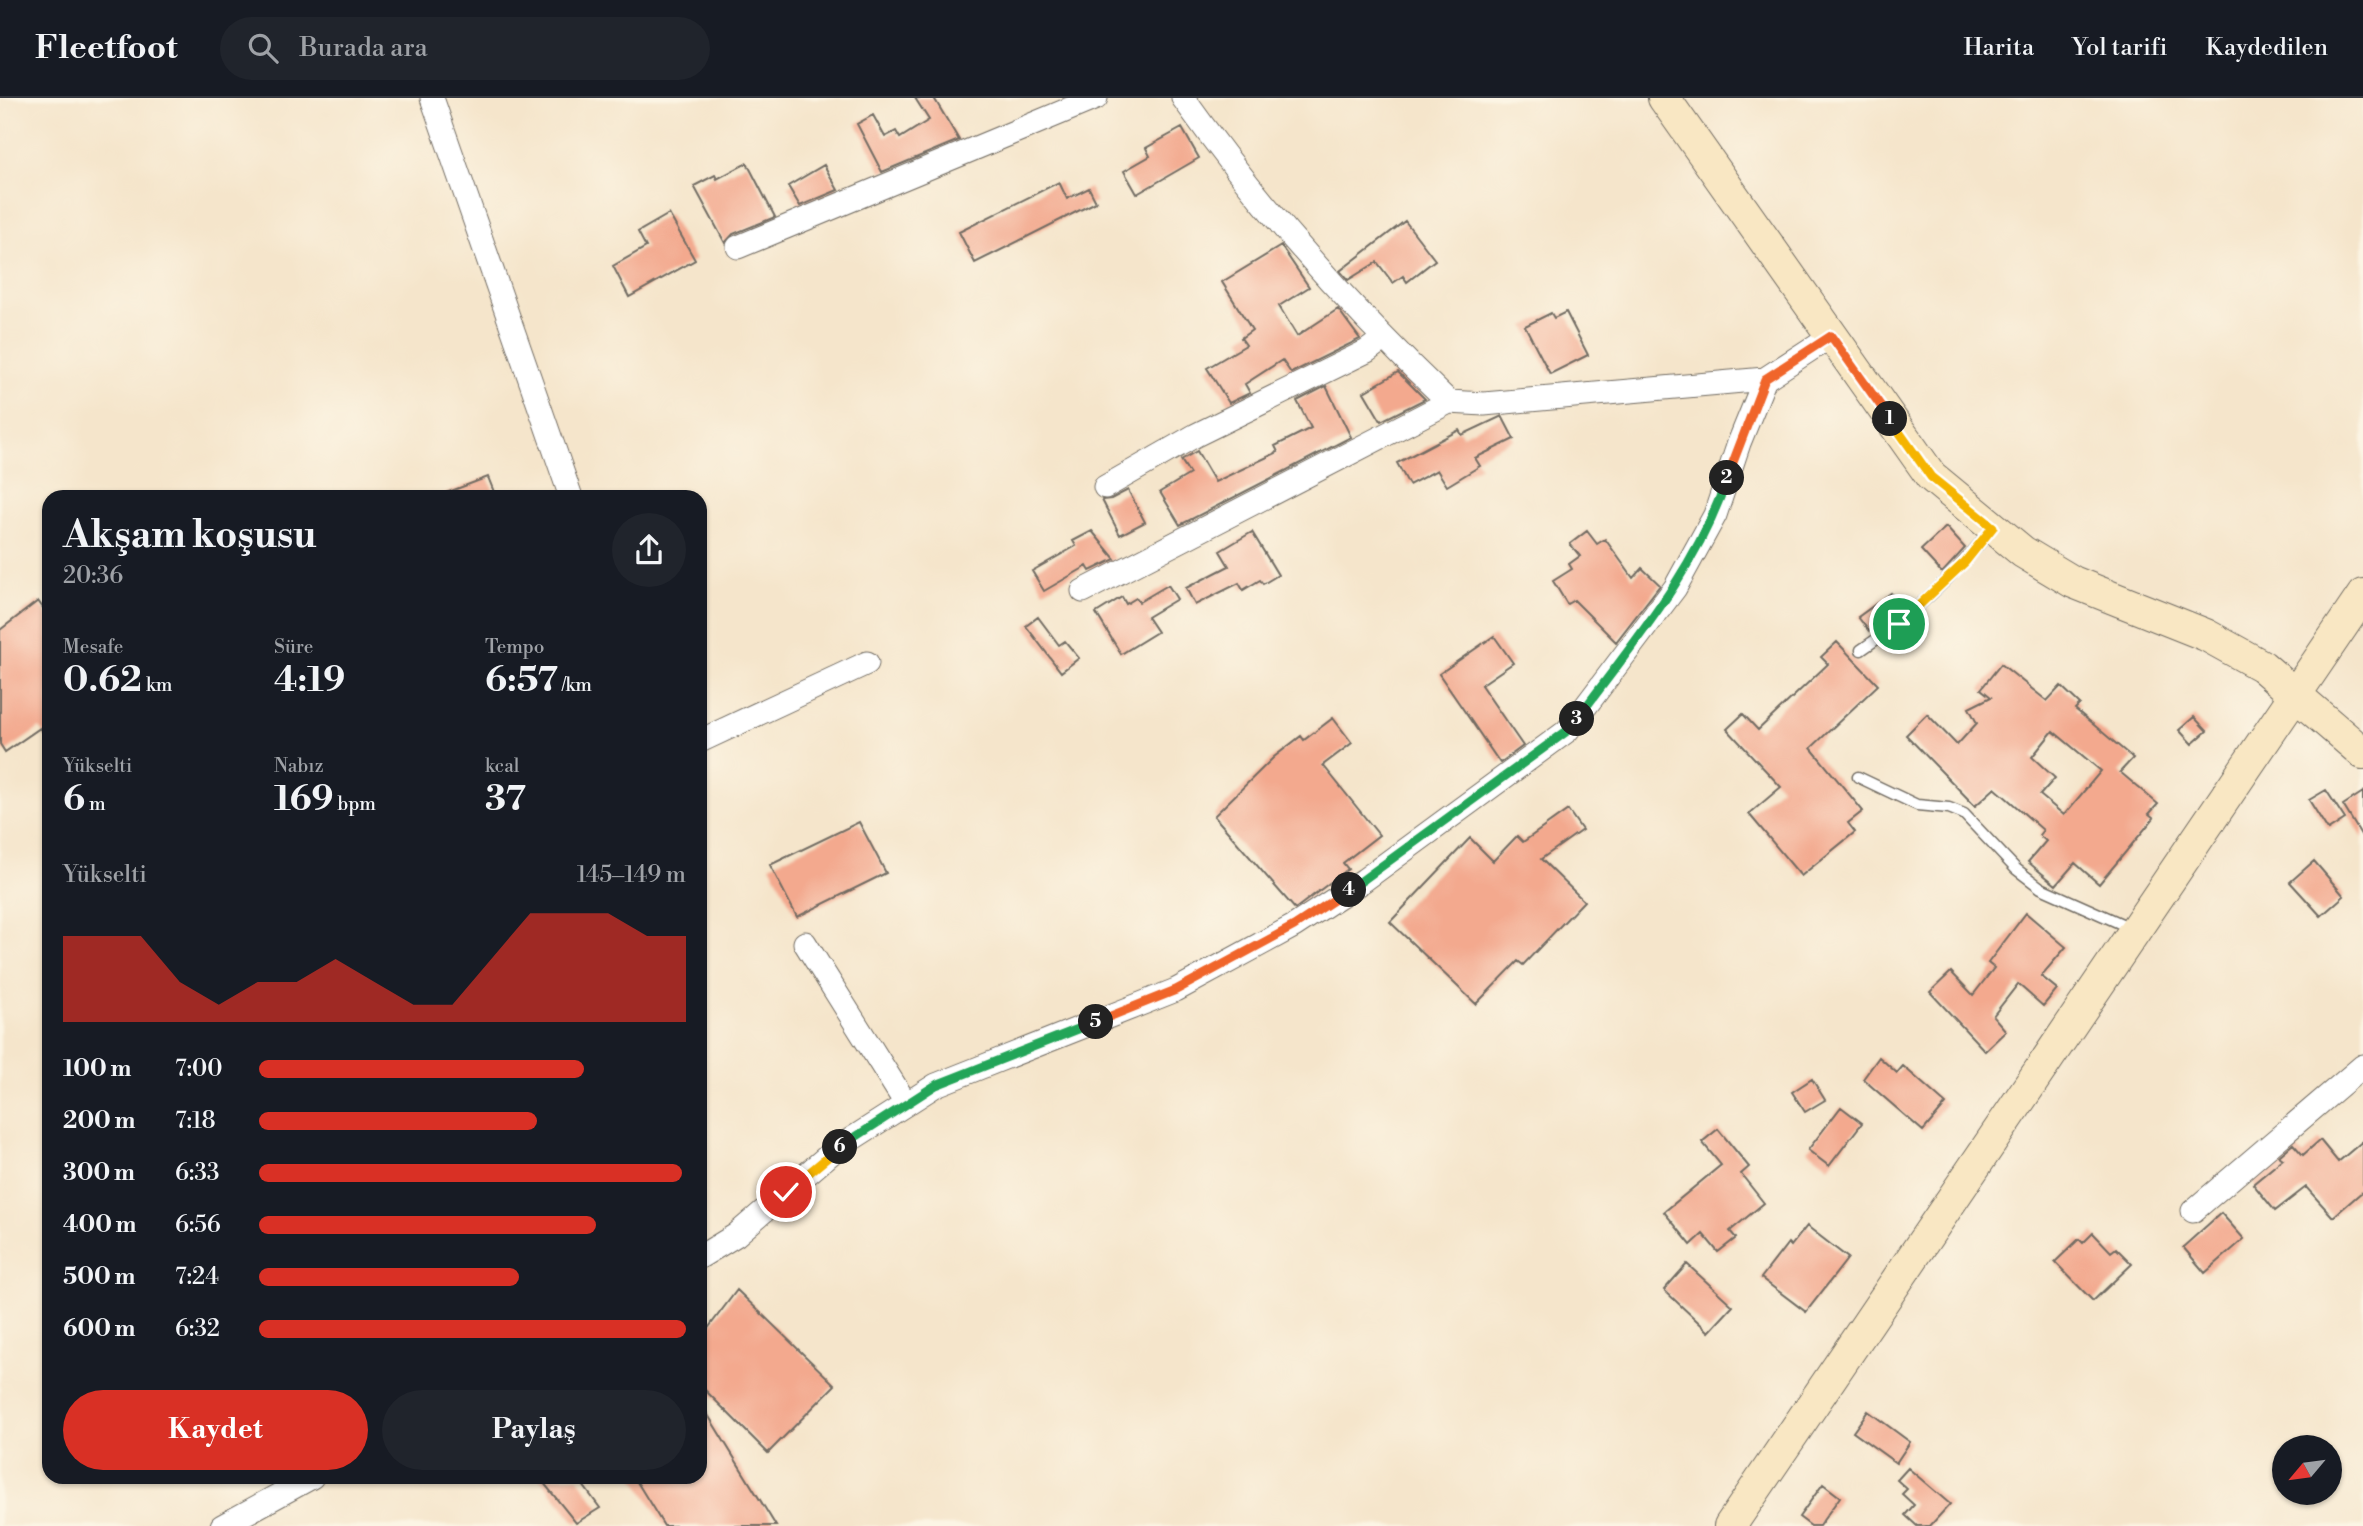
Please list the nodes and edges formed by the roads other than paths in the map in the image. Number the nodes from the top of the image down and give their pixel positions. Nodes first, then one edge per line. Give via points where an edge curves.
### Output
1 (432, 98) edge
2 (1096, 98) edge
3 (1183, 98) edge
4 (1664, 98) edge
5 (738, 247) dead end
6 (1831, 336) junction
7 (1383, 339) junction
8 (1765, 379) junction
9 (1449, 402) junction
10 (1105, 487) dead end
11 (569, 490) edge
12 (1993, 527) junction
13 (1083, 591) dead end
14 (2363, 595) edge
15 (1861, 650) dead end
16 (867, 663) dead end
17 (2296, 696) junction
18 (707, 738) edge
19 (2363, 752) edge
20 (1858, 776) dead end
21 (2136, 930) junction
22 (805, 943) dead end
23 (2363, 1066) edge
24 (905, 1102) junction
25 (2193, 1211) dead end
26 (707, 1252) edge
27 (299, 1484) edge
28 (222, 1526) edge
29 (1730, 1526) edge

1 - 11 street
2 - 5 street
3 - 7 street via 1224,156
4 - 6 main road
6 - 8 street
6 - 12 main road via 1931,477
7 - 9 street
7 - 10 street
8 - 9 street via 1485,404
8 - 24 street via 1715,514 1675,587 1567,731 1294,926 1176,990 936,1085
9 - 13 street
12 - 15 lane via 1939,589
12 - 17 main road via 2023,552 2073,582 2206,635 2262,666
14 - 17 main road
16 - 18 street
17 - 19 main road
17 - 21 main road
20 - 21 lane via 1917,805 1964,814 2016,869 2041,888
21 - 29 main road
22 - 24 street
23 - 25 street
24 - 26 street via 836,1149 736,1235
27 - 28 street

